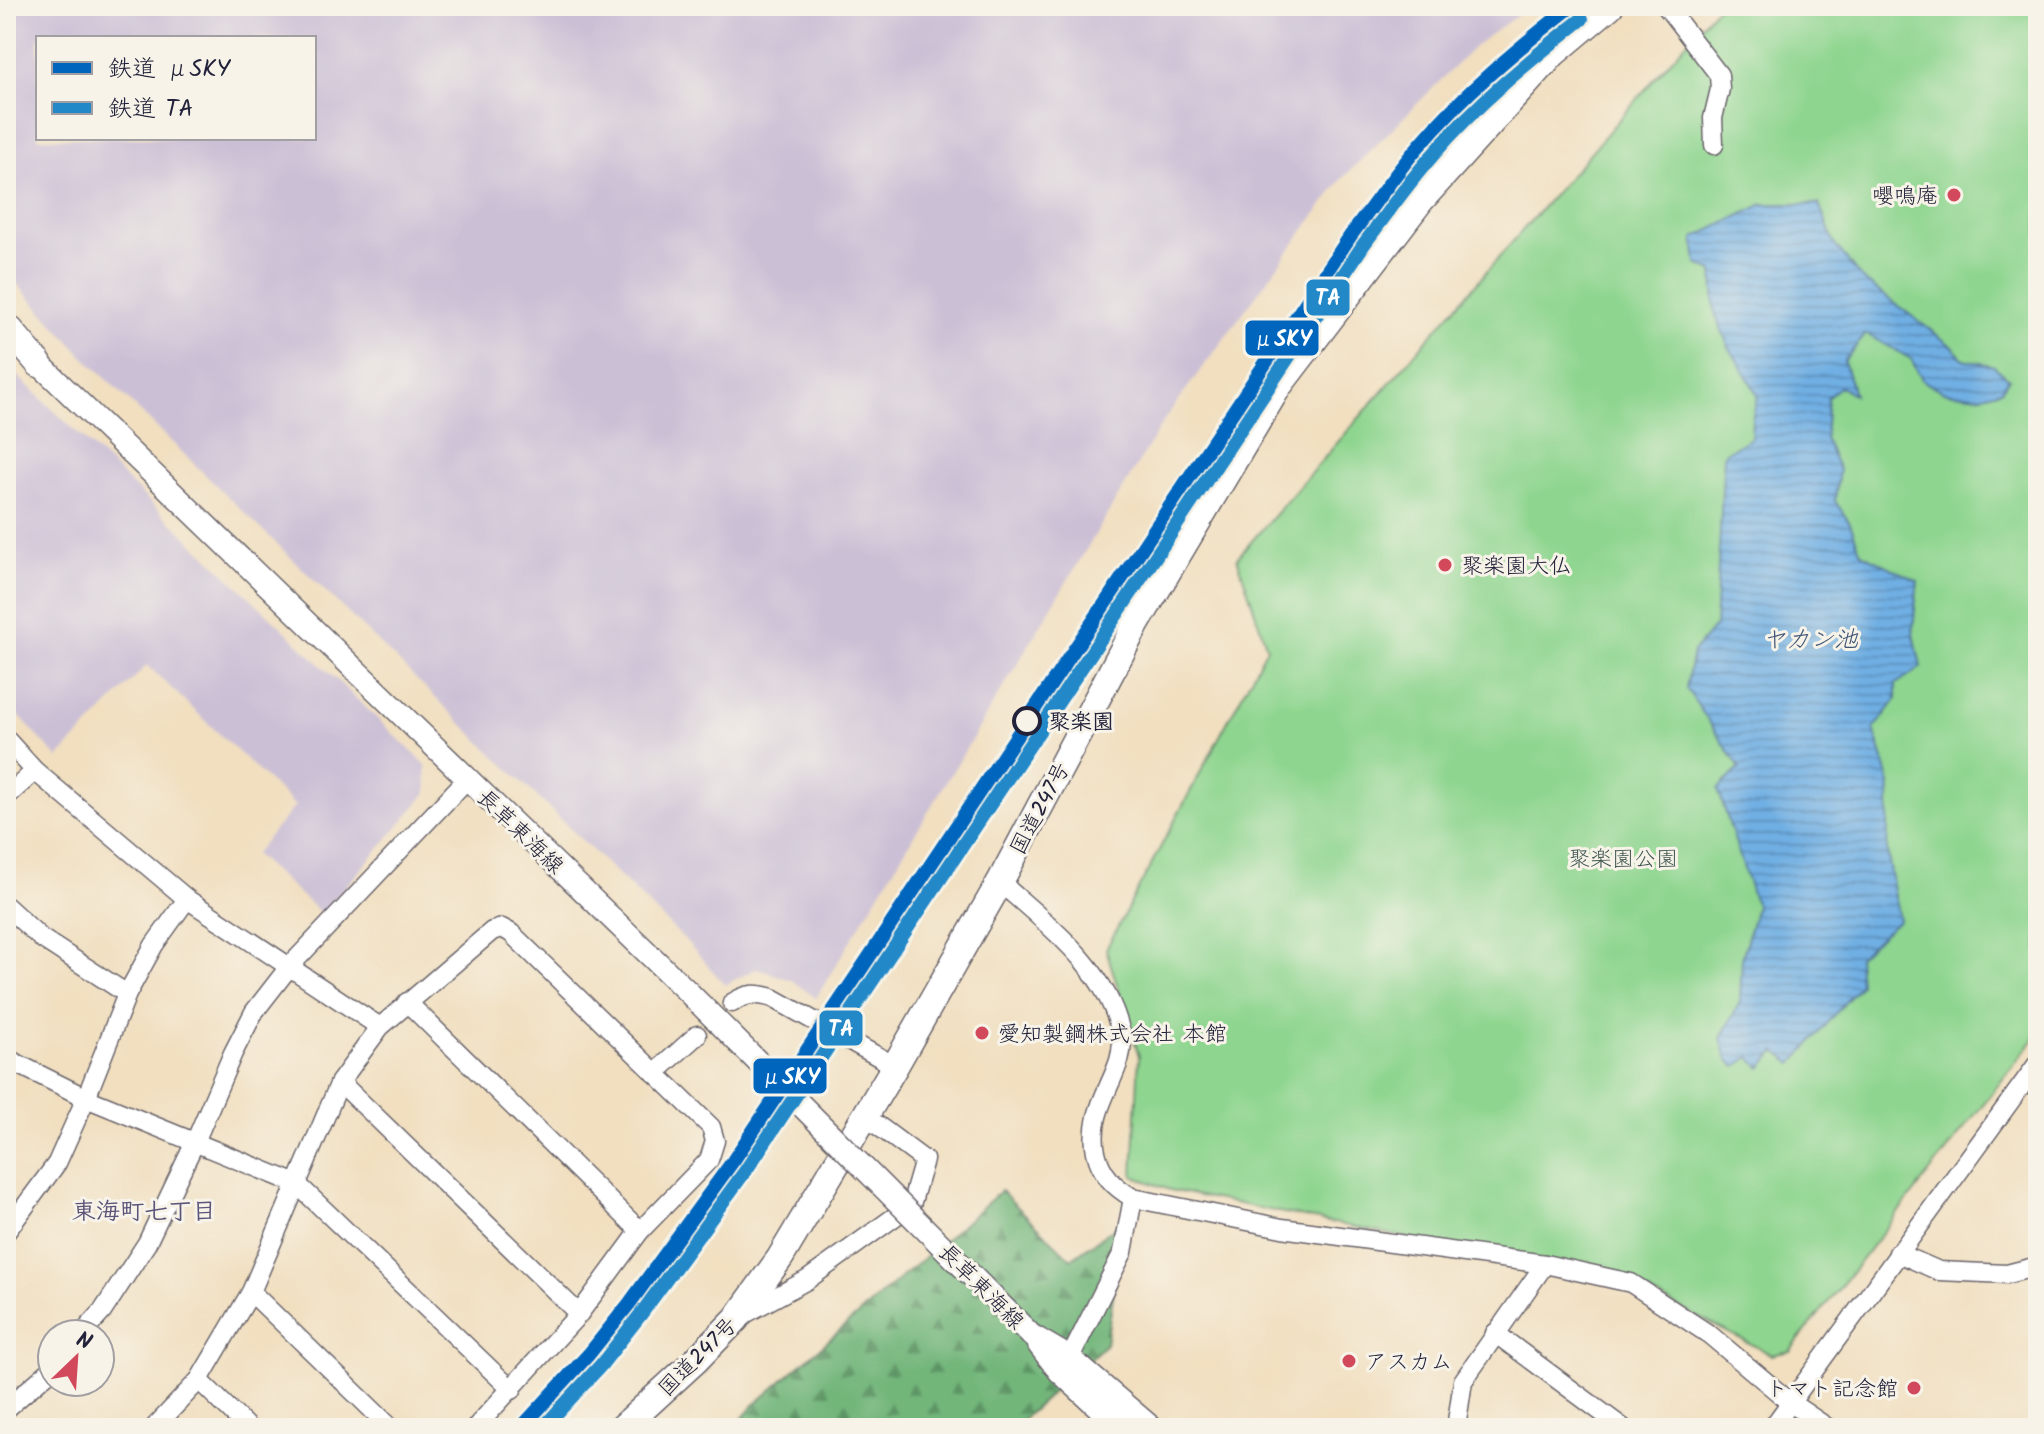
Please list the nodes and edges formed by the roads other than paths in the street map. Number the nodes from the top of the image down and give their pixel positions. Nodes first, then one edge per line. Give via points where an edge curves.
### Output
1 (1610, 6) edge
2 (1666, 6) edge
3 (1714, 145) dead end
4 (6, 325) edge
5 (6, 332) edge
6 (39, 364) junction
7 (6, 739) edge
8 (35, 771) junction
9 (467, 779) junction
10 (6, 797) edge
11 (1000, 882) junction
12 (187, 899) junction
13 (6, 906) edge
14 (289, 967) junction
15 (127, 994) junction
16 (407, 1002) junction
17 (732, 1003) dead end
18 (380, 1027) junction
19 (697, 1035) dead end
20 (6, 1058) edge
21 (2038, 1063) edge
22 (895, 1066) junction
23 (655, 1073) junction
24 (340, 1082) junction
25 (86, 1098) junction
26 (865, 1116) junction
27 (195, 1142) junction
28 (297, 1184) junction
29 (1133, 1198) junction
30 (640, 1231) junction
31 (6, 1232) edge
32 (1898, 1253) junction
33 (1545, 1264) junction
34 (2038, 1266) edge
35 (251, 1292) junction
36 (579, 1314) junction
37 (97, 1318) edge
38 (736, 1319) junction
39 (1495, 1333) junction
40 (1031, 1335) junction
41 (1070, 1358) junction
42 (199, 1380) junction
43 (36, 1383) edge
44 (512, 1390) junction
45 (1791, 1403) junction
46 (6, 1409) edge
47 (154, 1428) edge
48 (248, 1428) edge
49 (391, 1428) edge
50 (475, 1428) edge
51 (622, 1428) edge
52 (1121, 1428) edge
53 (1152, 1428) edge
54 (1456, 1428) edge
55 (1623, 1428) edge
56 (1772, 1428) edge
57 (1828, 1428) edge

1 - 11 highway, 国道247号 via 1553,54 1421,200 1278,387 1137,623
2 - 3 street via 1719,75
4 - 6 highway
5 - 6 main road, 長草東海線
6 - 9 main road, 長草東海線
7 - 8 street
8 - 10 street
8 - 12 street
9 - 14 street
9 - 40 main road, 長草東海線, bridge
11 - 22 highway, 国道247号
11 - 29 street via 1068,944 1106,994 1122,1037 1093,1130 1102,1171
12 - 14 street
12 - 15 street
13 - 15 street via 41,938
14 - 18 street
14 - 27 street via 254,1012
15 - 25 street
16 - 18 street
16 - 23 street via 502,928
16 - 30 street
17 - 22 street via 744,995 773,998
18 - 24 street
19 - 23 street
20 - 25 street
21 - 32 street
22 - 26 highway, 国道247号
23 - 30 street via 711,1127 715,1141 709,1160
24 - 28 street
24 - 36 street
25 - 27 street
25 - 31 street via 57,1163
26 - 38 highway, 国道247号 via 780,1258
26 - 38 street via 924,1160 911,1205 807,1280
27 - 28 street
27 - 37 street via 147,1243
28 - 35 street
28 - 44 street
29 - 33 street via 1282,1228
29 - 41 street via 1123,1252
30 - 36 street
32 - 34 street via 1939,1271 2007,1274
32 - 45 street
33 - 39 street
33 - 45 street via 1631,1283 1710,1335
35 - 42 street
35 - 49 street
36 - 44 street
38 - 51 highway, 国道247号
39 - 54 street via 1463,1381
39 - 55 street
40 - 41 main road, 長草東海線
40 - 52 main road, 長草東海線 via 1060,1372
41 - 53 main road, 長草東海線
42 - 47 street
42 - 48 street
43 - 46 street
44 - 50 street
45 - 56 street
45 - 57 street

